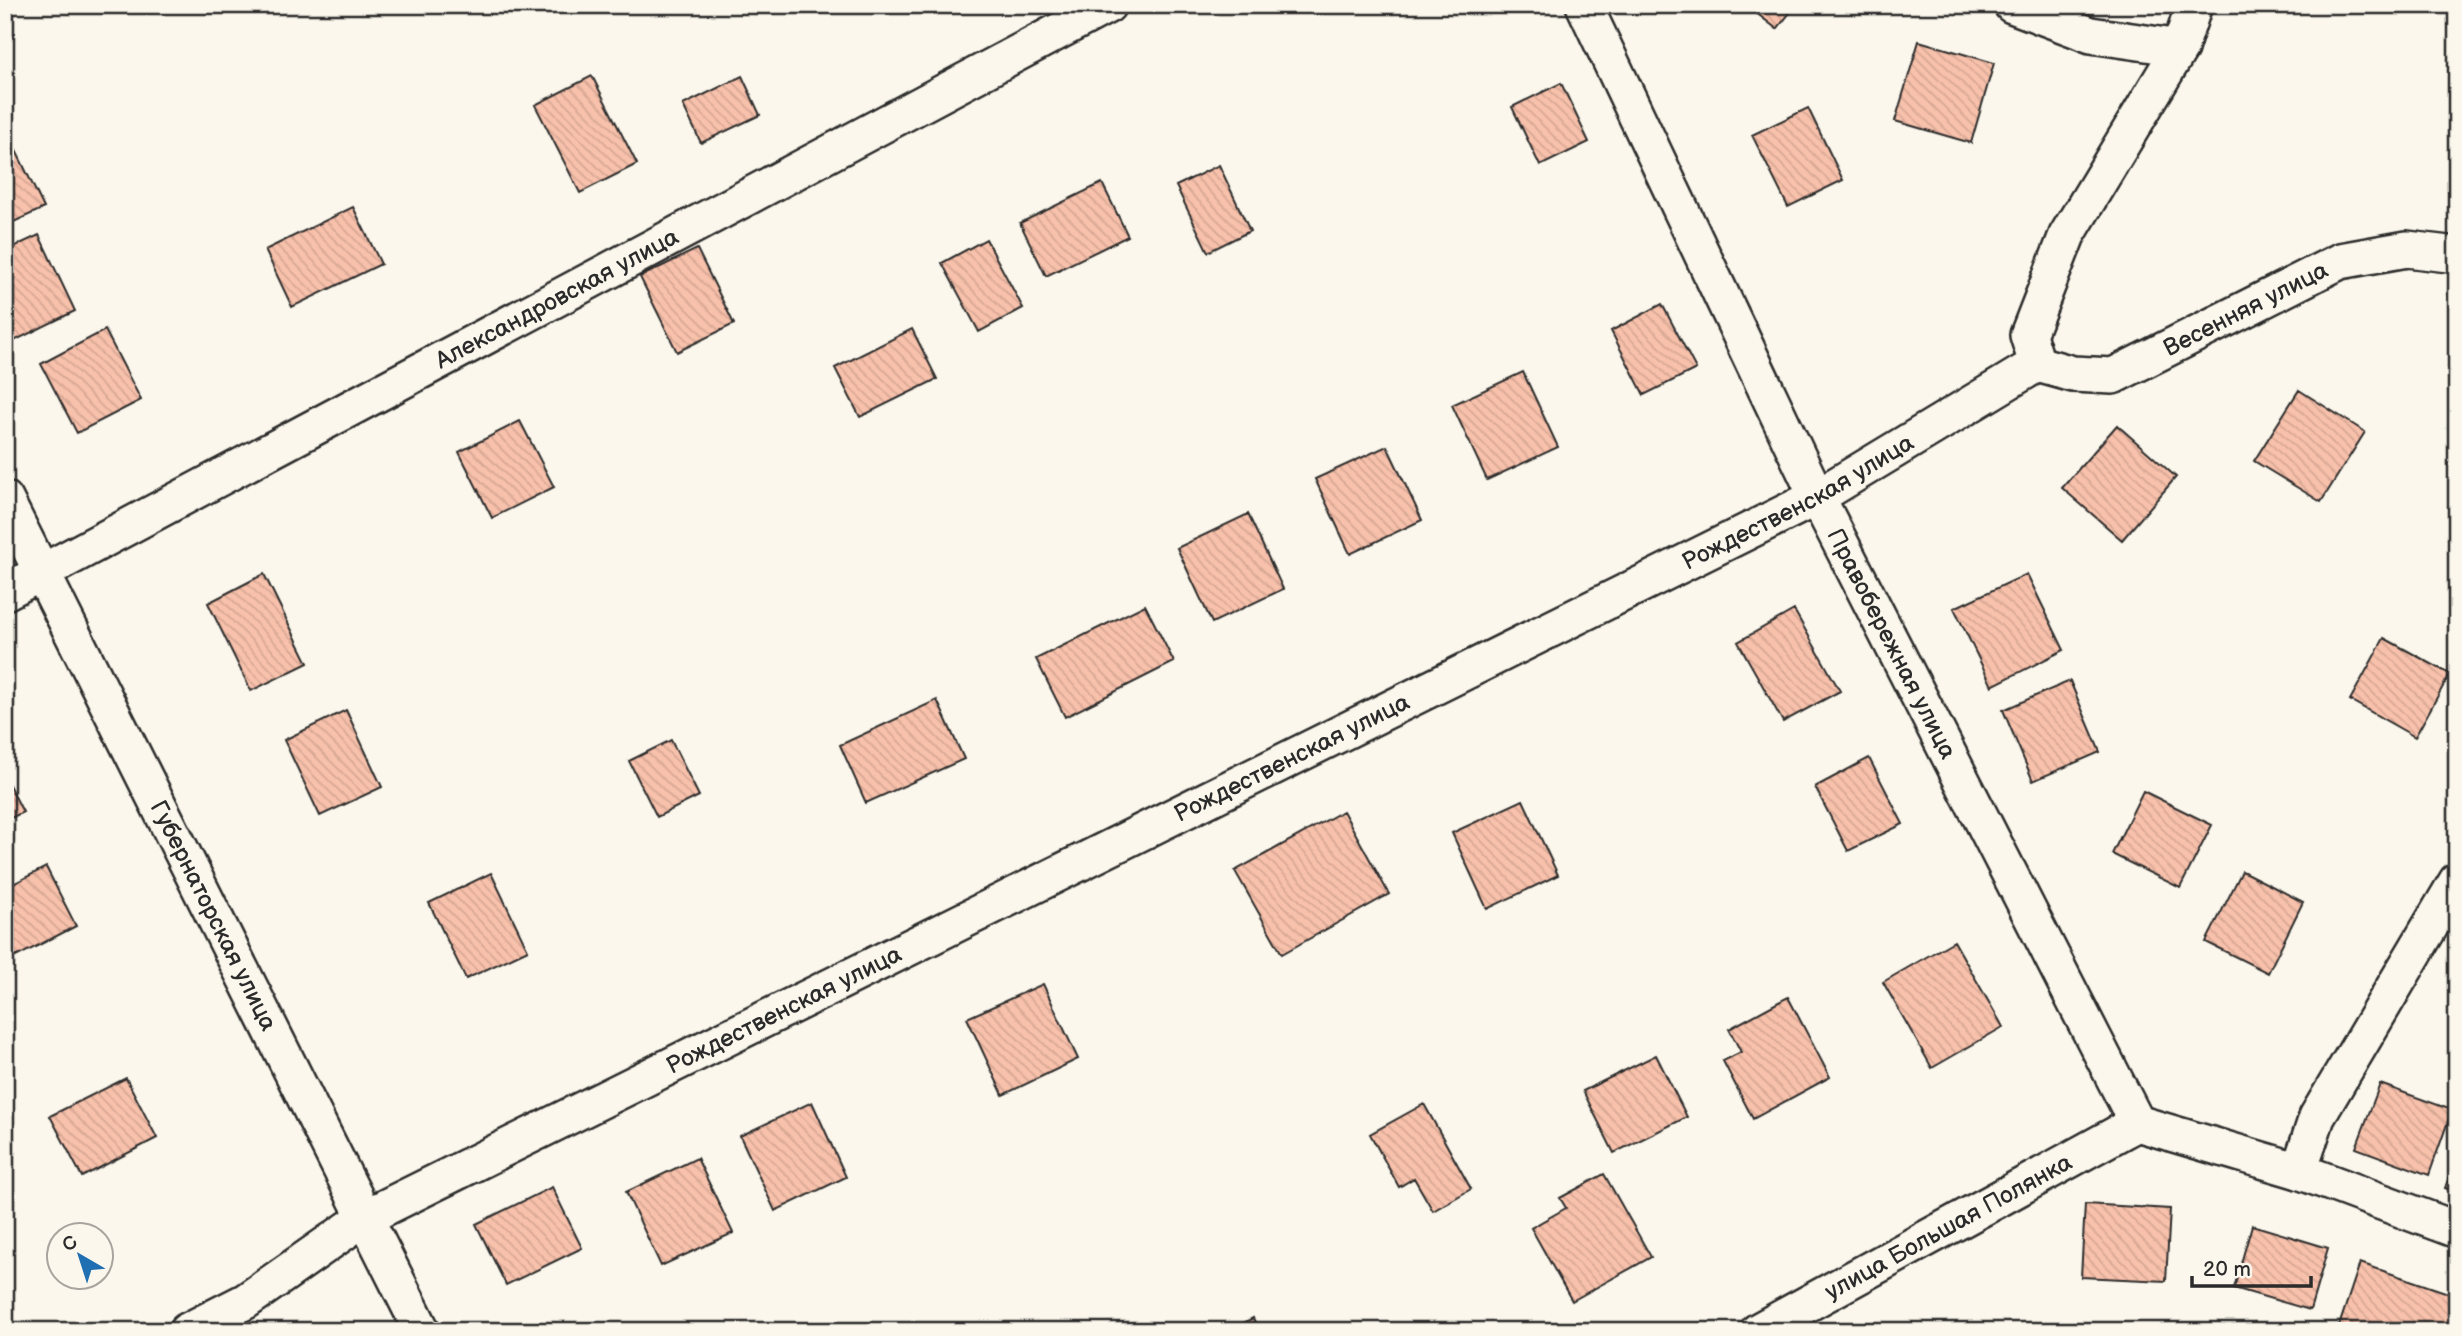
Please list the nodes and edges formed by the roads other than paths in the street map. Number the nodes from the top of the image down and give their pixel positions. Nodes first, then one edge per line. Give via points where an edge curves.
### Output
1 (1108, 5) edge
2 (1584, 5) edge
3 (2012, 5) edge
4 (2193, 5) edge
5 (2180, 48) junction
6 (2457, 255) edge
7 (2037, 364) junction
8 (1817, 497) junction
9 (5, 499) edge
10 (44, 573) junction
11 (5, 592) edge
12 (2457, 881) edge
13 (2137, 1124) junction
14 (2299, 1171) junction
15 (364, 1218) junction
16 (2457, 1230) edge
17 (187, 1331) edge
18 (422, 1331) edge
19 (1758, 1331) edge

1 - 10 street, Александровская улица
2 - 8 street, Правобережная улица
3 - 5 street via 2091,35
4 - 5 street
5 - 7 street via 2067,235 2028,335
6 - 7 street, Весенняя улица via 2407,249 2340,261 2113,376 2073,374
7 - 8 street, Рождественская улица
8 - 13 street, Правобережная улица
8 - 15 street, Рождественская улица
9 - 10 street, Губернаторская улица
10 - 11 street, Александровская улица
10 - 15 street, Губернаторская улица
12 - 14 street via 2317,1117
13 - 14 street
13 - 19 street, улица Большая Полянка
14 - 16 street
15 - 17 street, Рождественская улица via 246,1301
15 - 18 street, Губернаторская улица

